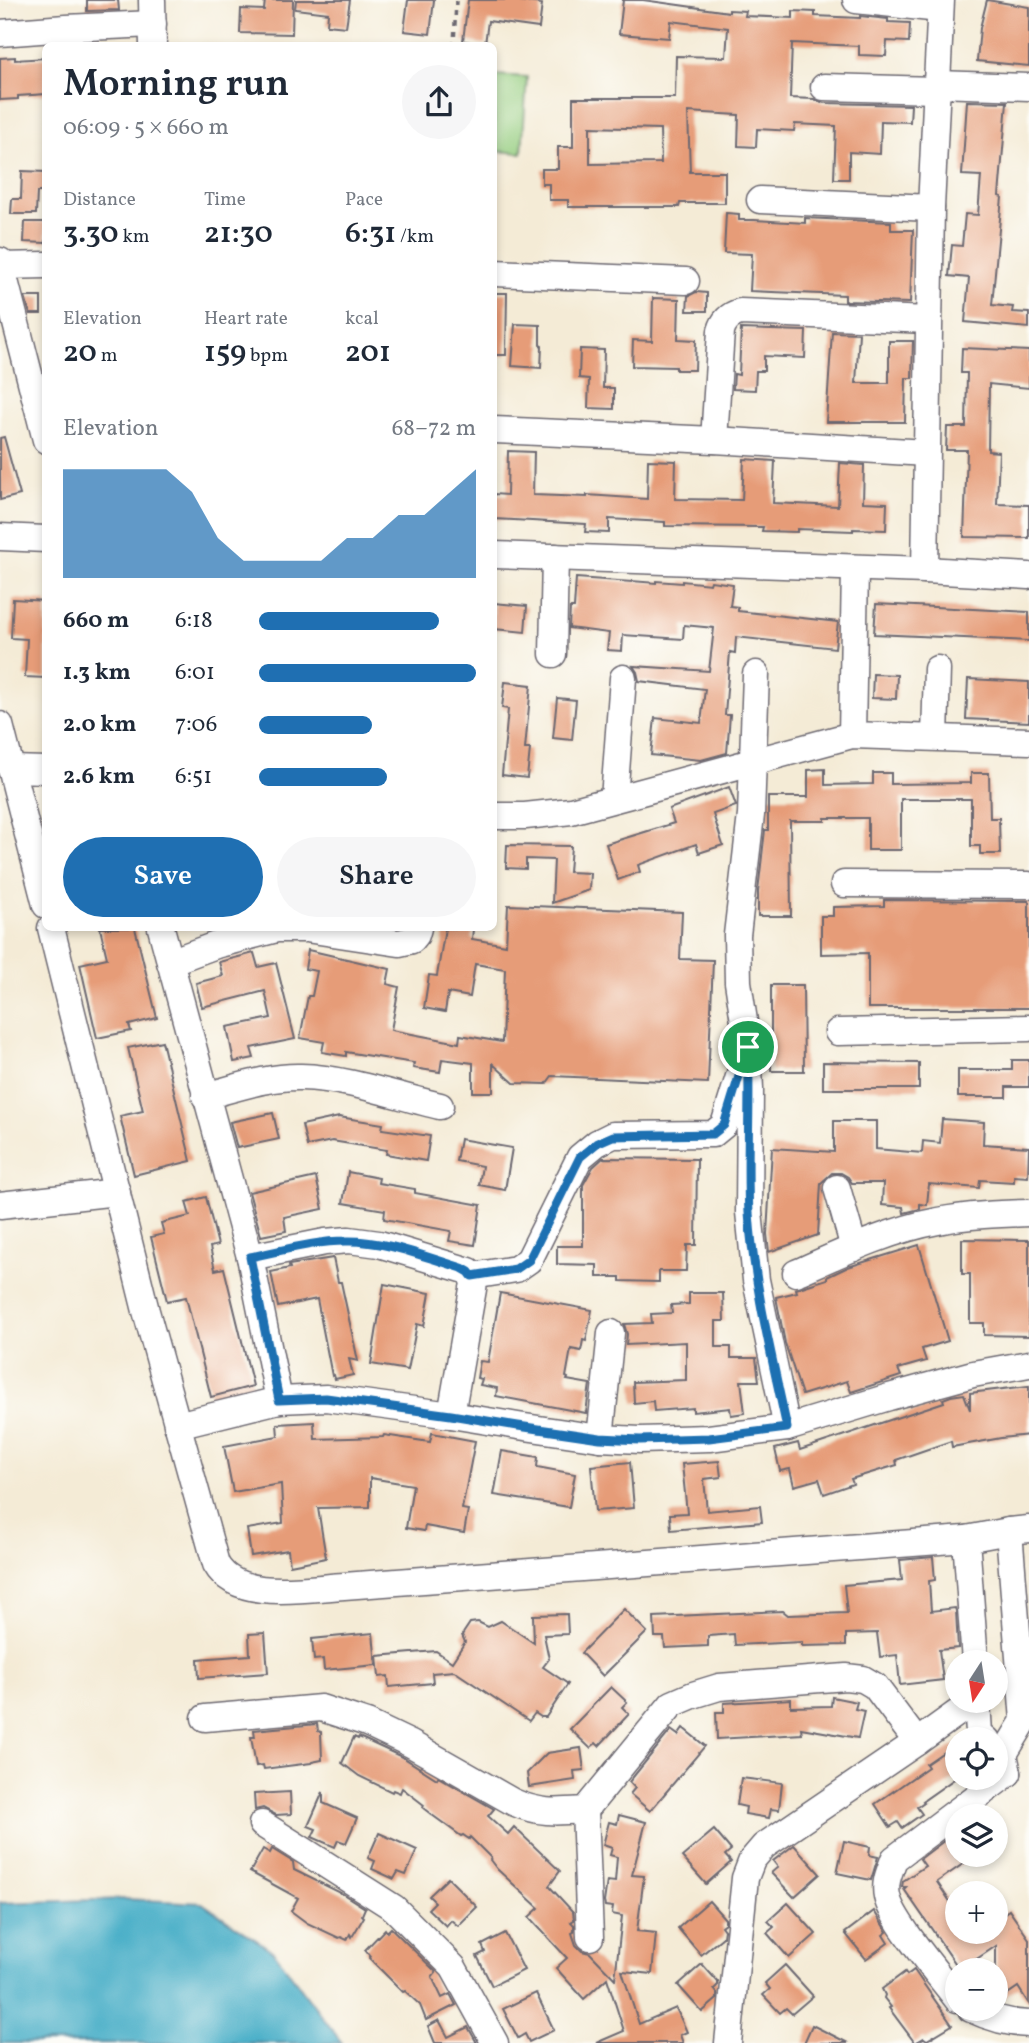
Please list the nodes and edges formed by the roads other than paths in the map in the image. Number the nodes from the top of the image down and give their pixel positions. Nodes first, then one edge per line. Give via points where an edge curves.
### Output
1 (856, 0) edge
2 (940, 5) edge
3 (152, 23) edge
4 (0, 33) edge
5 (936, 87) junction
6 (1029, 87) edge
7 (824, 88) dead end
8 (760, 200) dead end
9 (931, 208) junction
10 (1, 264) edge
11 (42, 265) edge
12 (497, 273) edge
13 (686, 281) dead end
14 (928, 320) junction
15 (42, 424) edge
16 (497, 430) edge
17 (714, 440) junction
18 (926, 453) junction
19 (0, 537) edge
20 (42, 538) edge
21 (497, 555) edge
22 (555, 558) junction
23 (855, 569) junction
24 (925, 570) junction
25 (1029, 576) edge
26 (553, 654) dead end
27 (937, 668) dead end
28 (756, 674) dead end
29 (623, 678) dead end
30 (0, 725) edge
31 (852, 736) junction
32 (935, 737) junction
33 (1029, 741) edge
34 (754, 762) junction
35 (11, 769) junction
36 (42, 770) edge
37 (614, 799) junction
38 (497, 816) edge
39 (844, 884) dead end
40 (1029, 885) edge
41 (42, 889) edge
42 (52, 931) edge
43 (162, 931) edge
44 (266, 931) edge
45 (319, 931) edge
46 (417, 931) edge
47 (170, 962) junction
48 (1029, 1028) edge
49 (838, 1032) dead end
50 (748, 1047) junction
51 (205, 1096) junction
52 (440, 1106) dead end
53 (837, 1188) dead end
54 (117, 1192) junction
55 (0, 1205) edge
56 (1029, 1213) edge
57 (854, 1248) junction
58 (250, 1257) junction
59 (796, 1273) dead end
60 (472, 1276) junction
61 (611, 1333) dead end
62 (1029, 1364) edge
63 (279, 1400) junction
64 (451, 1415) junction
65 (177, 1425) junction
66 (787, 1428) junction
67 (600, 1438) junction
68 (1019, 1530) edge
69 (966, 1539) junction
70 (974, 1650) edge
71 (1026, 1694) edge
72 (959, 1713) edge
73 (205, 1718) dead end
74 (917, 1742) junction
75 (1008, 1753) edge
76 (971, 1790) edge
77 (585, 1810) junction
78 (262, 1824) dead end
79 (590, 1937) dead end
80 (945, 1983) edge
81 (1004, 2021) edge
82 (1029, 2024) edge
83 (495, 2043) edge
84 (728, 2043) edge

1 - 2 street
2 - 5 street
3 - 4 street
5 - 6 street
5 - 7 street
5 - 9 street
8 - 9 street
9 - 14 street
10 - 11 street
10 - 15 street
12 - 13 street
14 - 17 street via 734,314 721,331
14 - 18 street
16 - 17 street
17 - 18 street
18 - 24 street
19 - 20 street
21 - 22 street
22 - 23 street
22 - 26 street
23 - 24 street
23 - 31 street
24 - 25 street
27 - 32 street
28 - 34 street
29 - 37 street
30 - 35 street
31 - 32 street
31 - 34 street
32 - 33 street
34 - 37 street
34 - 50 street via 737,935 738,982
35 - 36 street
35 - 41 street
37 - 38 street via 571,811
39 - 40 street
42 - 54 street
43 - 47 street
44 - 47 street
45 - 46 street via 399,943 412,940
47 - 51 street
48 - 49 street
50 - 60 street via 724,1125 713,1134 613,1136 597,1143 580,1157 529,1260 516,1269
50 - 66 street via 749,1212 755,1267
51 - 52 street via 299,1077
51 - 58 street
53 - 57 street
54 - 55 street
54 - 65 street
56 - 57 street via 936,1221
57 - 59 street
58 - 60 street via 349,1240 415,1254 462,1268
58 - 63 street
60 - 64 street
61 - 67 street
62 - 66 street via 889,1396
63 - 64 street via 326,1398
63 - 65 street
64 - 67 street
65 - 69 street via 216,1564 233,1581 253,1589
66 - 67 street via 709,1438
68 - 69 street
68 - 71 street
69 - 70 street
71 - 75 street via 1024,1721
72 - 74 street
73 - 77 street via 321,1708 411,1744 531,1810
74 - 77 street via 875,1686 863,1679 719,1687 672,1704
74 - 84 street via 764,1846 752,1860 746,1878
76 - 80 street via 894,1859 887,1877 893,1913
77 - 79 street
78 - 83 street via 394,1908 453,1967
81 - 82 street

